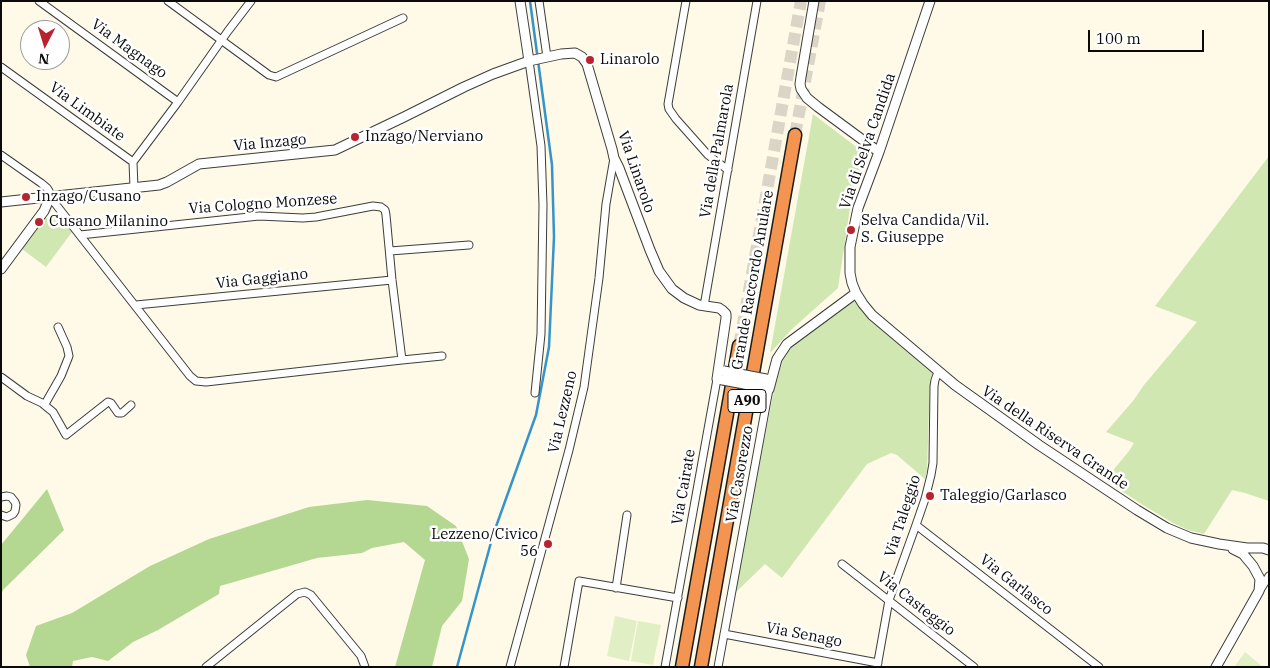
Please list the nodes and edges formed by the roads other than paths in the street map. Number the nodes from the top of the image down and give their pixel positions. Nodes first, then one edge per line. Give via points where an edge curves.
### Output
1 (39, 1) edge
2 (168, 1) edge
3 (251, 1) edge
4 (520, 1) edge
5 (539, 1) edge
6 (686, 1) edge
7 (757, 1) edge
8 (814, 1) edge
9 (930, 1) edge
10 (403, 18) dead end
11 (222, 40) junction
12 (547, 57) junction
13 (529, 61) junction
14 (1, 67) edge
15 (178, 102) junction
16 (795, 135) tunnel mouth
17 (879, 152) junction
18 (1, 155) edge
19 (614, 158) junction
20 (133, 162) junction
21 (728, 170) junction
22 (134, 188) junction
23 (50, 197) junction
24 (1, 202) edge
25 (80, 234) junction
26 (469, 245) dead end
27 (390, 251) junction
28 (1, 269) edge
29 (392, 280) junction
30 (856, 293) junction
31 (136, 305) junction
32 (704, 306) junction
33 (725, 313) joint
34 (58, 327) dead end
35 (739, 346) tunnel mouth
36 (442, 356) dead end
37 (402, 360) junction
38 (938, 372) junction
39 (721, 375) junction
40 (1, 376) edge
41 (768, 384) junction
42 (535, 393) dead end
43 (45, 404) junction
44 (131, 405) dead end
45 (1, 497) edge
46 (626, 515) dead end
47 (2, 517) edge
48 (916, 525) junction
49 (1219, 544) junction
50 (1269, 550) edge
51 (842, 564) dead end
52 (1269, 576) edge
53 (616, 588) junction
54 (1259, 591) junction
55 (678, 598) junction
56 (889, 600) junction
57 (724, 634) junction
58 (877, 665) edge
59 (206, 667) edge
60 (365, 667) edge
61 (510, 667) edge
62 (564, 667) edge
63 (665, 667) edge
64 (682, 667) edge
65 (701, 667) edge
66 (718, 667) edge
67 (974, 667) edge
68 (1099, 667) edge
69 (1216, 667) edge

1 - 15 street, Via Magnago
2 - 11 street
3 - 11 street
4 - 13 street
5 - 12 street
6 - 21 street via 669,109 708,155
7 - 21 street, Via della Palmarola
8 - 17 street via 800,88 811,102
9 - 17 street, Via di Selva Candida
10 - 11 street via 276,77
11 - 15 street
12 - 13 street, Via Linarolo
12 - 19 street, Via Linarolo via 573,53 584,59
13 - 22 street, Via Inzago via 464,87 335,150 199,164 164,183
13 - 42 street via 541,146 543,205 541,334
14 - 20 street, Via Limbiate
15 - 20 street
16 - 65 highway, Grande Raccordo Anulare / A90
17 - 30 street, Via di Selva Candida via 858,208 850,247 850,273
18 - 23 street via 41,183
19 - 32 street, Via Linarolo via 650,250 668,285 690,302
19 - 61 street, Via Lezzeno via 584,387
20 - 22 street
21 - 32 street, Via della Palmarola
22 - 23 street, Via Inzago
23 - 24 street, Via Inzago
23 - 25 street
23 - 28 street via 44,211
25 - 27 street, Via Cologno Monzese via 259,216 303,218 375,206 385,211
25 - 31 street
26 - 27 street
27 - 29 street, Via Cologno Monzese
29 - 31 street, Via Gaggiano
29 - 37 street, Via Cologno Monzese
30 - 38 street, Via della Riserva Grande via 872,315
30 - 41 street, Via Casorezzo via 787,344
31 - 37 street via 190,376 198,381
32 - 33 street, Via Linarolo via 719,308
33 - 39 street, Via Cairate
34 - 43 street via 69,356
35 - 64 highway, Grande Raccordo Anulare / A90
36 - 37 street
38 - 48 street, Via Taleggio via 932,472
38 - 49 street, Via della Riserva Grande via 1033,441 1144,514 1184,536
39 - 41 street, bridge
39 - 55 street, Via Cairate
40 - 43 street via 27,396
41 - 57 street, Via Casorezzo
43 - 44 street via 66,435 108,402 120,414
45 - 47 street via 11,497 16,505 13,514
46 - 53 street
48 - 56 street, Via Taleggio
48 - 68 street, Via Garlasco
49 - 50 street, Via della Riserva Grande
49 - 54 street via 1245,556 1258,575
51 - 56 street, Via Casteggio
52 - 54 street
53 - 55 street
53 - 62 street via 579,581
54 - 69 street
55 - 63 street, Via Cairate
56 - 58 street, Via Taleggio
56 - 67 street, Via Casteggio
57 - 58 street, Via Senago
57 - 66 street, Via Casorezzo
59 - 60 street via 297,594 305,592 312,595 361,656

